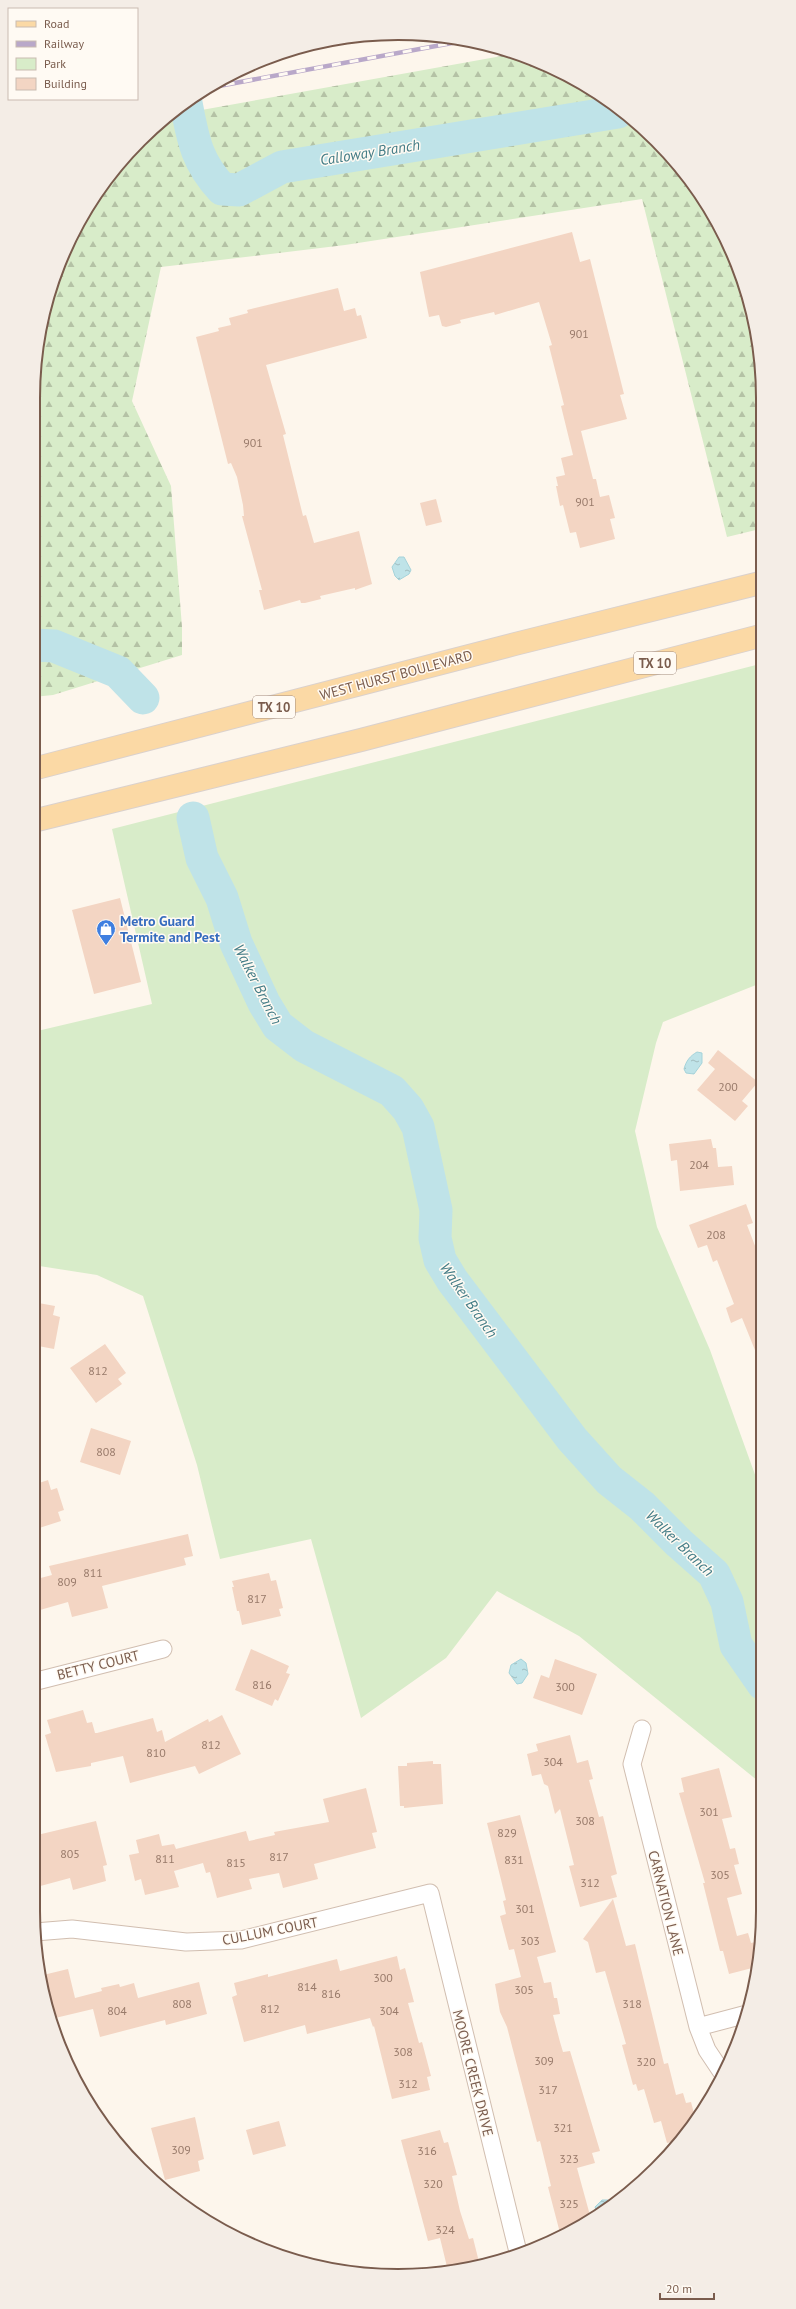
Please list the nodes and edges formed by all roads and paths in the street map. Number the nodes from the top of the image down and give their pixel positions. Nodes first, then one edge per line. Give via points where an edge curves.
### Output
1 (756, 584) edge
2 (756, 637) edge
3 (40, 767) edge
4 (40, 819) edge
5 (163, 1649) dead end
6 (40, 1680) edge
7 (642, 1729) dead end
8 (430, 1893) joint
9 (41, 1932) edge
10 (740, 2016) edge
11 (698, 2027) junction
12 (719, 2069) edge
13 (517, 2248) edge

1 - 3 main road, WEST HURST BOULEVARD / TX 10
2 - 4 main road, TX 10 via 361,740
5 - 6 street, BETTY COURT
7 - 11 street, CARNATION LANE via 632,1764
8 - 9 street, CULLUM COURT via 241,1940 186,1942 72,1929
8 - 13 street, MOORE CREEK DRIVE
10 - 11 street
11 - 12 street, CARNATION LANE via 707,2050

